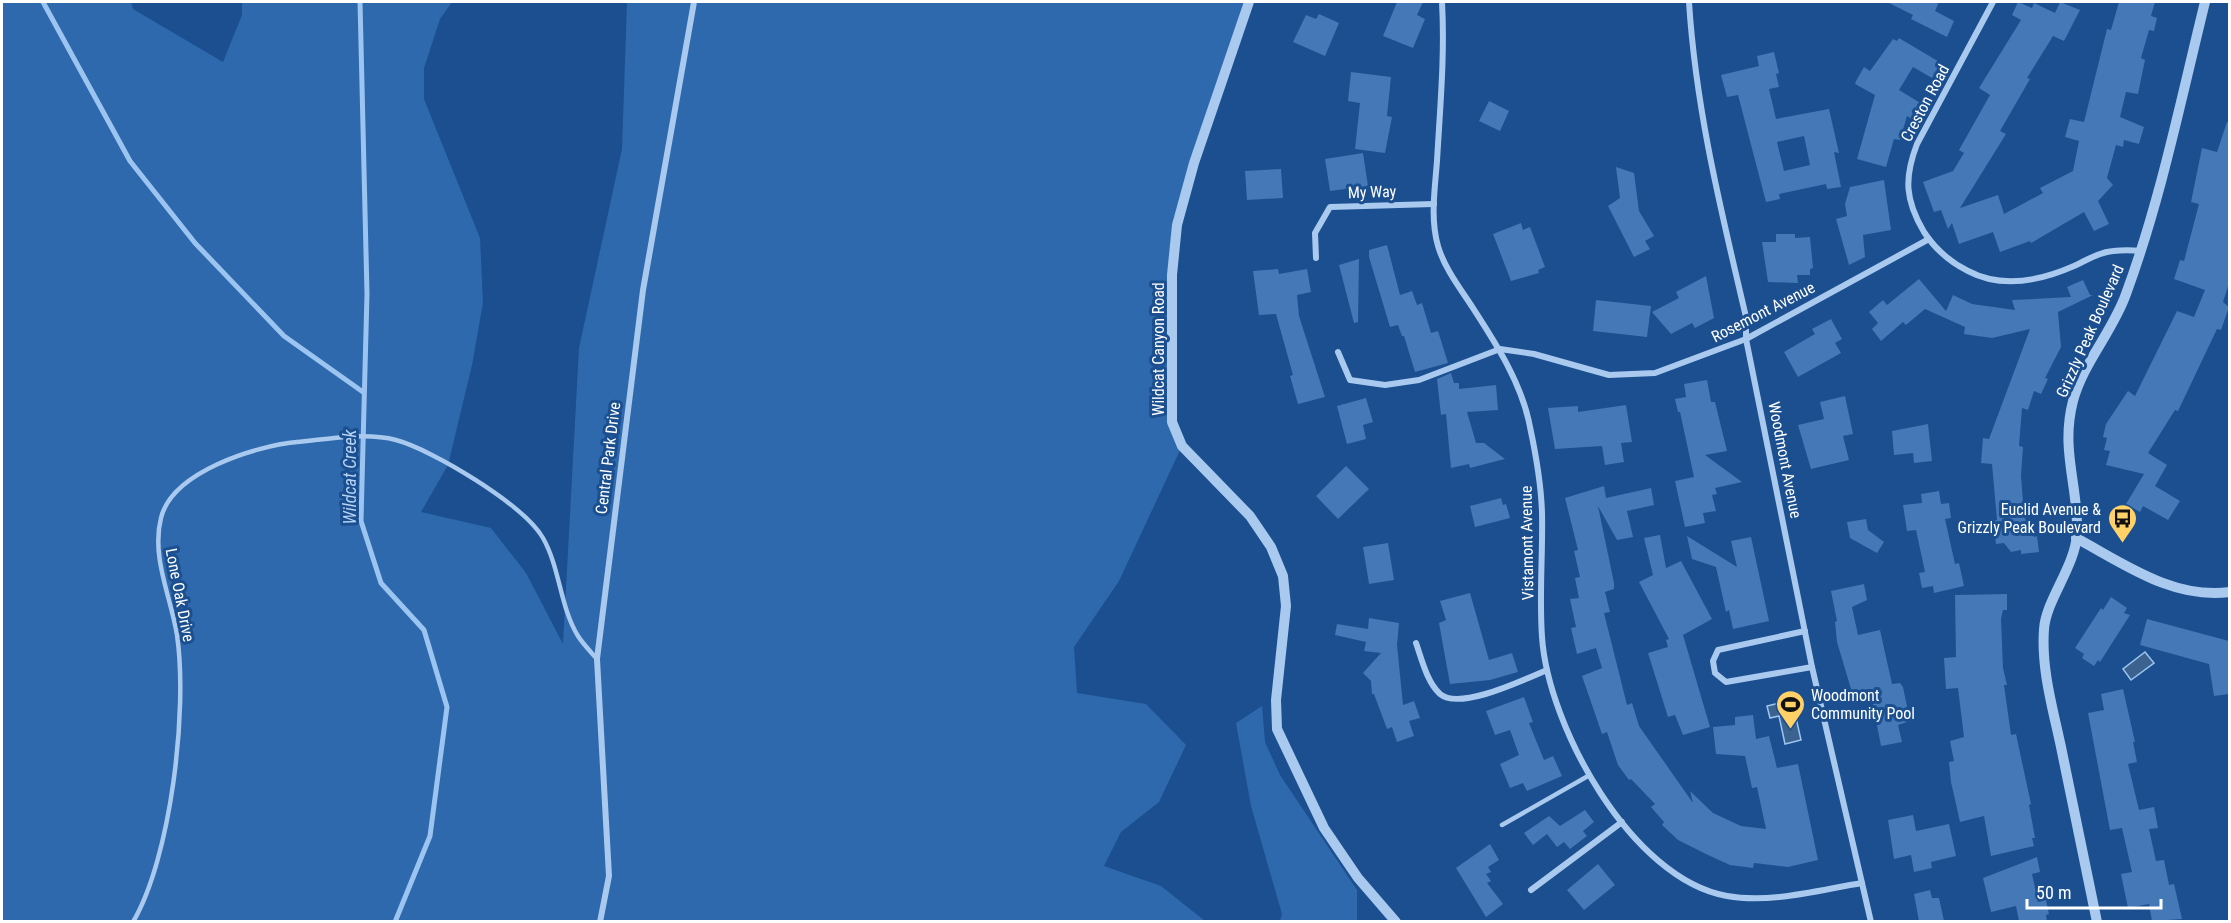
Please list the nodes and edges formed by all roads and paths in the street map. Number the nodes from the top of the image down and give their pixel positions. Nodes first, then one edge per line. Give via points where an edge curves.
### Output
1 (694, 2) edge
2 (1249, 2) edge
3 (1442, 2) edge
4 (1689, 2) edge
5 (1993, 2) edge
6 (2205, 2) edge
7 (1434, 204) junction
8 (1929, 239) junction
9 (2141, 251) junction
10 (1316, 258) dead end
11 (1746, 339) junction
12 (1500, 349) junction
13 (1338, 352) dead end
14 (2076, 538) junction
15 (2229, 592) edge
16 (1805, 631) junction
17 (1416, 643) dead end
18 (597, 659) junction
19 (1812, 667) junction
20 (1547, 670) junction
21 (1588, 776) junction
22 (1622, 822) junction
23 (1502, 825) dead end
24 (1862, 883) junction
25 (1531, 890) dead end
26 (133, 921) edge
27 (600, 921) edge
28 (1396, 921) edge
29 (1871, 921) edge
30 (2097, 921) edge

1 - 18 street, Central Park Drive via 643,290
2 - 28 street, Wildcat Canyon Road via 1177,225 1172,275 1172,422 1182,446 1250,516 1271,547 1283,576 1286,606 1275,700 1277,729 1324,828 1358,878
3 - 7 street, Vistamont Avenue via 1444,36
4 - 11 street, Woodmont Avenue via 1704,135 1746,317
5 - 8 street, Creston Road via 1908,166 1908,190 1916,217
6 - 9 street, Grizzly Peak Boulevard
7 - 10 street, My Way via 1330,207 1315,233
7 - 12 street, Vistamont Avenue via 1437,245 1449,272
8 - 9 street, Creston Road via 1950,262 1978,276 2010,283 2036,279 2112,251
8 - 11 street, Rosemont Avenue
9 - 14 street, Grizzly Peak Boulevard via 2125,297 2073,399 2067,453 2077,510
11 - 12 street, Rosemont Avenue via 1655,373 1609,375 1534,354
11 - 16 street, Woodmont Avenue
12 - 13 street, Rosemont Avenue via 1419,380 1385,386 1350,380
12 - 20 street, Vistamont Avenue via 1529,423 1538,469 1542,509 1542,637
14 - 15 street via 2169,585 2193,591
14 - 30 street, Grizzly Peak Boulevard via 2044,626 2043,647
16 - 19 street, Woodmont Avenue
16 - 19 street via 1718,650 1713,661 1715,673 1726,682
17 - 20 street via 1428,676 1440,694 1453,700 1490,693
18 - 26 lane, Lone Oak Drive via 577,635 555,564 531,521 513,504 448,465 395,440 378,438 288,443 232,457 173,492 161,516 158,544 177,636 180,698 170,805 146,898
18 - 27 street, Central Park Drive via 609,876
19 - 24 street, Woodmont Avenue
20 - 21 street, Vistamont Avenue via 1560,714
21 - 22 street, Vistamont Avenue
21 - 23 lane
22 - 24 street, Vistamont Avenue via 1652,856 1682,879 1728,896 1785,895
22 - 25 street
24 - 29 street, Woodmont Avenue

